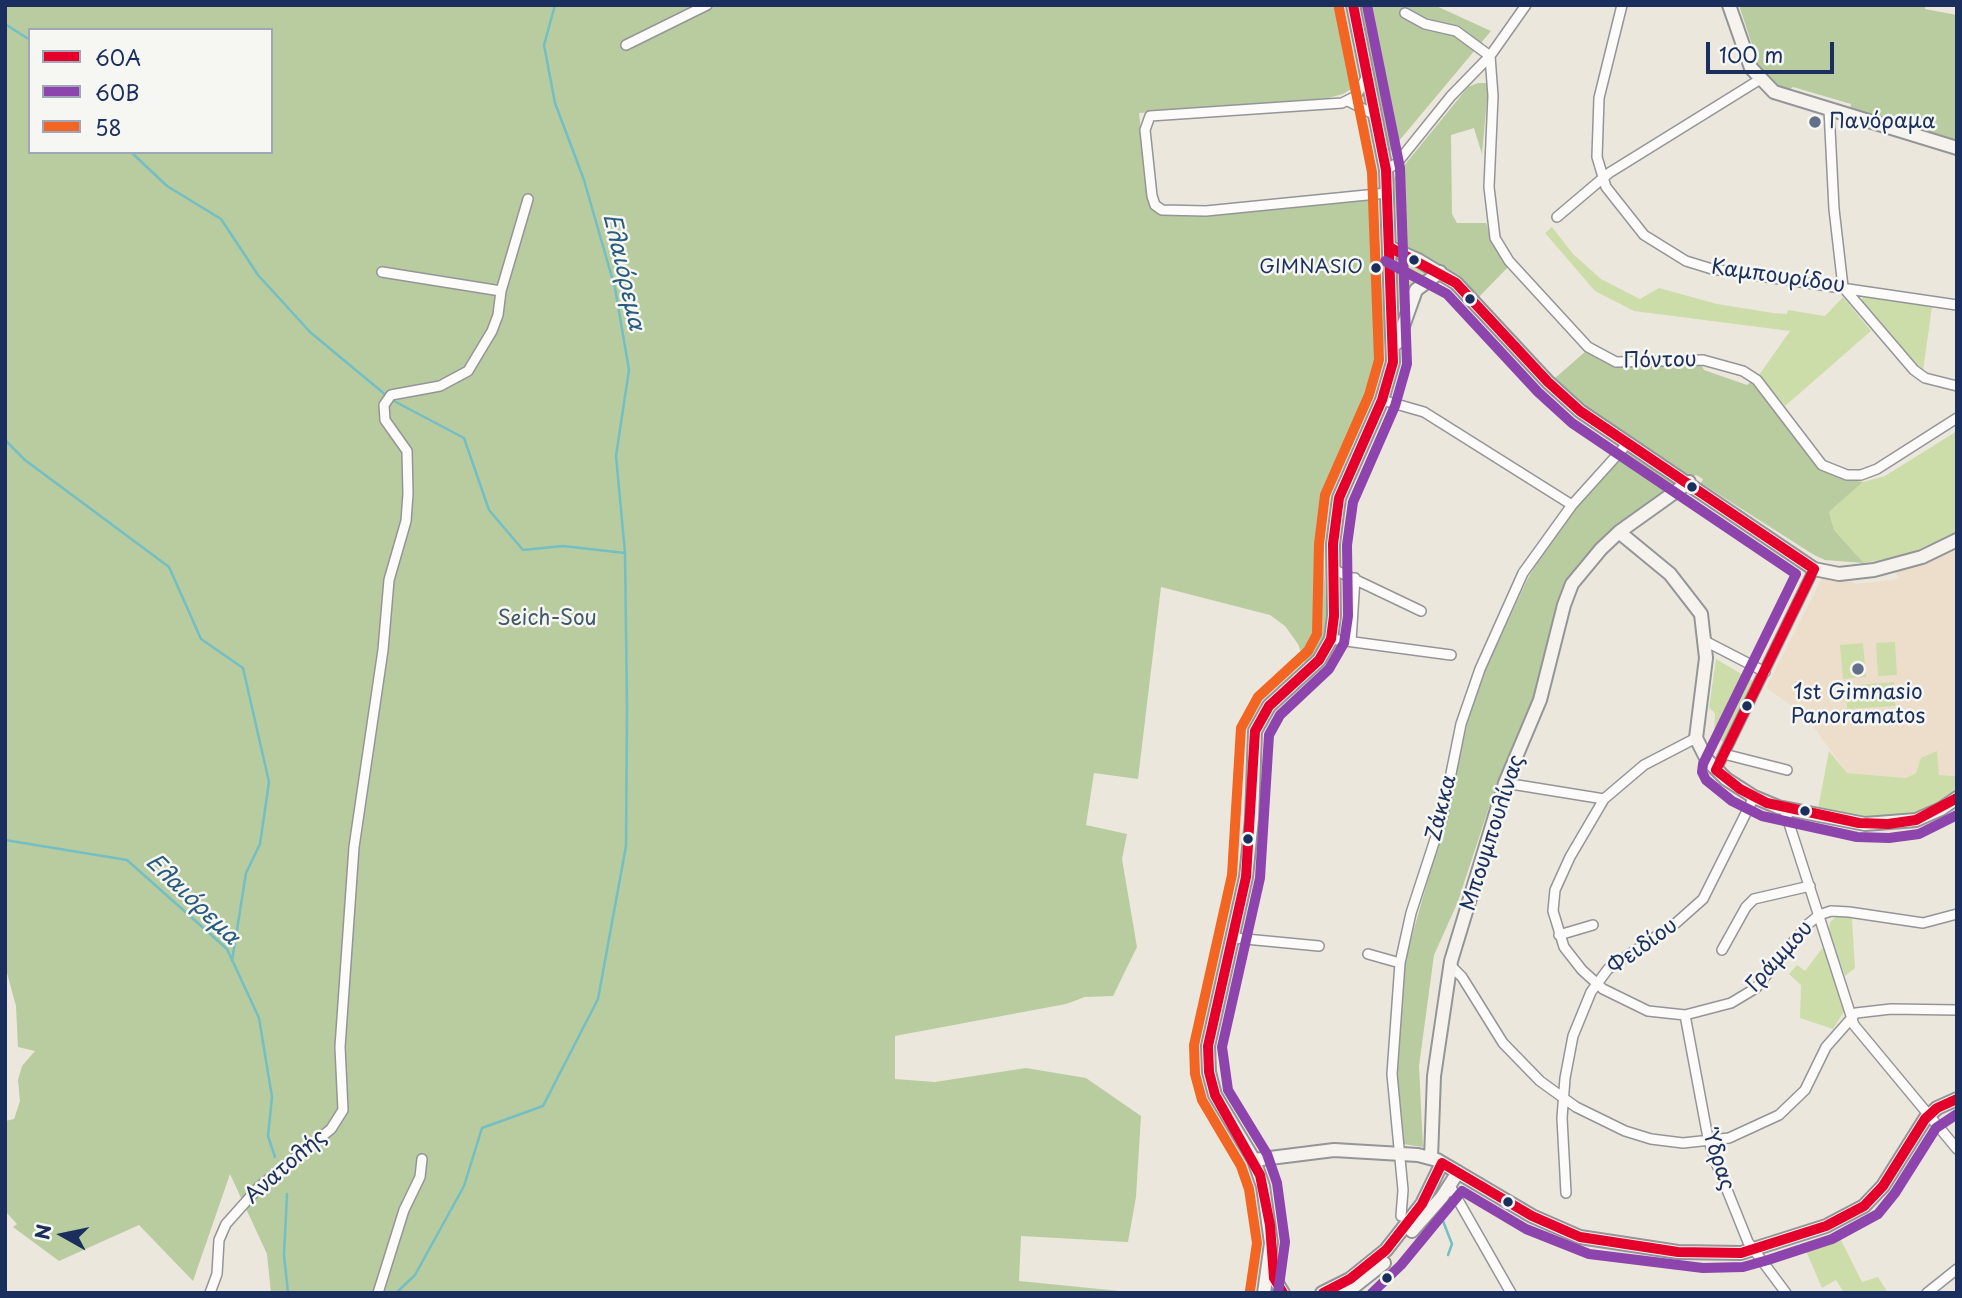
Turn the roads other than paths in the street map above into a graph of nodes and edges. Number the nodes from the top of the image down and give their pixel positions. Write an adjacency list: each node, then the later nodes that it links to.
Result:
1 (707, 5): 7 (street)
2 (1353, 5): 9 (street)
3 (1526, 5): 8 (street)
4 (1622, 5): 16 (street, Καμπουρίδου)
5 (1729, 5): 10 (street)
6 (1405, 13): 8 (street)
7 (626, 45)
8 (1490, 56): 15 (street); 29 (street, Πόντου)
9 (1368, 75): 11 (street); 13 (street)
10 (1759, 80): 12 (street); 16 (street)
11 (1348, 102): 13 (street); 17 (street)
12 (1829, 109): 14 (street); 23 (street)
13 (1375, 115): 15 (street)
14 (1957, 148)
15 (1386, 170): 17 (street)
16 (1602, 178): 19 (street); 23 (street, Καμπουρίδου)
17 (1387, 192): 20 (street)
18 (528, 199): 24 (street)
19 (1557, 217)
20 (1391, 248): 22 (street); 26 (street)
21 (382, 272): 24 (street)
22 (1440, 272): 26 (street); 30 (street)
23 (1843, 287): 25 (street, Καμπουρίδου); 27 (street)
24 (501, 291): 84 (street, Ανατολής)
25 (1957, 305)
26 (1394, 350): 28 (street)
27 (1957, 386)
28 (1382, 400): 32 (street); 35 (street)
29 (1957, 418)
30 (1627, 444): 31 (street); 32 (street, Ζάκκα)
31 (1689, 482): 33 (street, Μπουμπουλίνας); 36 (street)
32 (1572, 505): 62 (street, Ζάκκα)
33 (1619, 532): 41 (street); 48 (street, Μπουμπουλίνας)
34 (1956, 543): 36 (street)
35 (1333, 569): 37 (street); 39 (street)
36 (1814, 569): 43 (street)
37 (1355, 578): 38 (street); 40 (street)
38 (1421, 611)
39 (1331, 639): 40 (street); 58 (street)
40 (1352, 641): 42 (street)
41 (1705, 641): 43 (street); 44 (street)
42 (1451, 655)
43 (1765, 672): 45 (street)
44 (1696, 738): 46 (street); 51 (street, Γράμμου)
45 (1724, 754): 46 (street); 47 (street)
46 (1716, 770): 49 (street)
47 (1787, 770)
48 (1505, 783): 51 (street); 63 (street, Μπουμπουλίνας)
49 (1754, 797): 52 (street); 64 (street, Φειδίου)
50 (1957, 798): 52 (street)
51 (1604, 799): 57 (street, Γράμμου)
52 (1784, 808): 53 (street)
53 (1810, 886): 55 (street); 60 (street)
54 (1957, 914): 55 (street, Γράμμου)
55 (1819, 915): 66 (street, Γράμμου); 67 (street)
56 (1593, 925): 57 (street)
57 (1559, 935): 64 (street, Γράμμου)
58 (1235, 938): 59 (street); 75 (street)
59 (1319, 946)
60 (1722, 950)
61 (1368, 954): 62 (street)
62 (1400, 963): 73 (street, Ζάκκα)
63 (1450, 965): 68 (street); 76 (street, Μπουμπουλίνας)
64 (1595, 984): 66 (street, Γράμμου); 68 (street, Φειδίου)
65 (1957, 1010): 67 (street)
66 (1685, 1015): 71 (street, Ύδρας)
67 (1851, 1016): 70 (street); 71 (street)
68 (1563, 1098): 71 (street); 79 (street, Φειδίου)
69 (1957, 1099): 70 (street)
70 (1929, 1114): 72 (street); 82 (street)
71 (1710, 1142): 82 (street, Ύδρας)
72 (1957, 1149)
73 (1399, 1153): 75 (street); 76 (street); 80 (street, Ζάκκα)
74 (422, 1159): 85 (street)
75 (1254, 1160): 81 (street)
76 (1436, 1160): 77 (street); 88 (street)
77 (1458, 1172): 78 (street); 82 (street)
78 (1450, 1186): 89 (street); 90 (street)
79 (1566, 1193)
80 (1401, 1216)
81 (1271, 1243): 86 (street); 87 (street)
82 (1753, 1251): 91 (street, Ύδρας)
83 (1957, 1269): 92 (street)
84 (210, 1293)
85 (378, 1293)
86 (1265, 1293)
87 (1283, 1293)
88 (1322, 1293)
89 (1346, 1293)
90 (1511, 1293)
91 (1786, 1293)
92 (1927, 1293)

